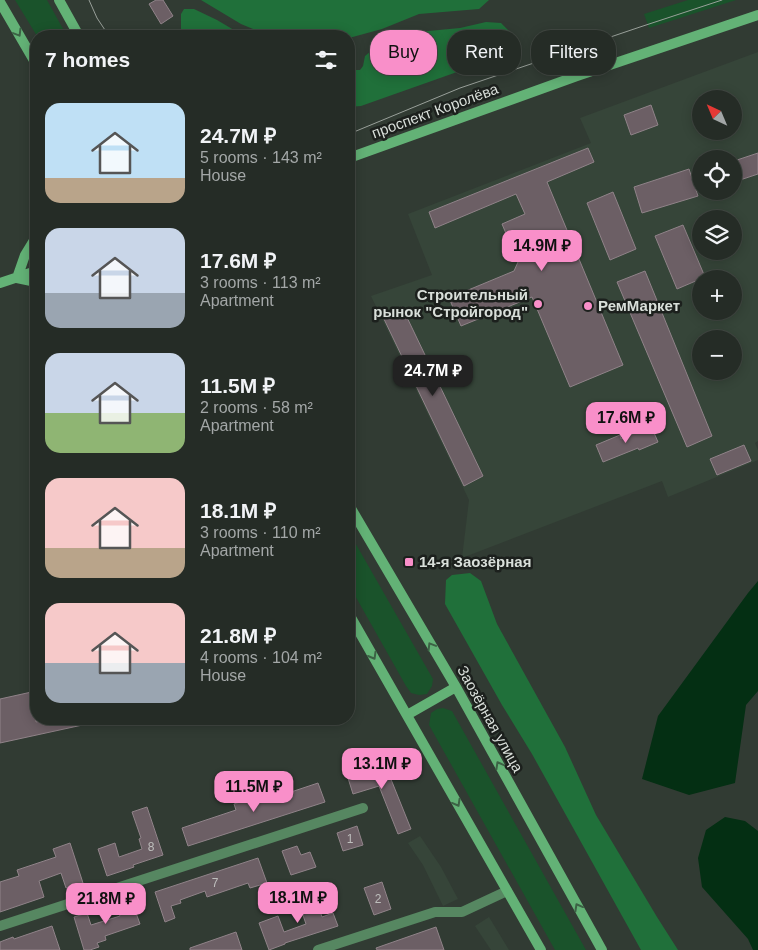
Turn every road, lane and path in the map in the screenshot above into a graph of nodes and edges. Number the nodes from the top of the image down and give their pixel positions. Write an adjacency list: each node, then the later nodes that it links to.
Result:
1 (59, 0): 4 (main road)
2 (0, 2): 5 (main road, one-way to 5)
3 (758, 15): 6 (main road, проспект Королёва)
4 (76, 30)
5 (30, 54)
6 (355, 156)
7 (30, 247): 9 (main road)
8 (30, 273): 9 (main road)
9 (16, 278): 10 (main road); 11 (main road)
10 (30, 281)
11 (0, 284)
12 (355, 516): 14 (main road, Заозёрная улица, one-way to 12)
13 (355, 624): 15 (main road, one-way to 15)
14 (456, 688): 15 (main road); 21 (main road, Заозёрная улица, one-way to 14)
15 (408, 715): 17 (main road, one-way to 17)
16 (363, 808): 18 (street)
17 (507, 891): 19 (street); 20 (main road)
18 (0, 926)
19 (318, 950)
20 (541, 950)
21 (602, 950)

